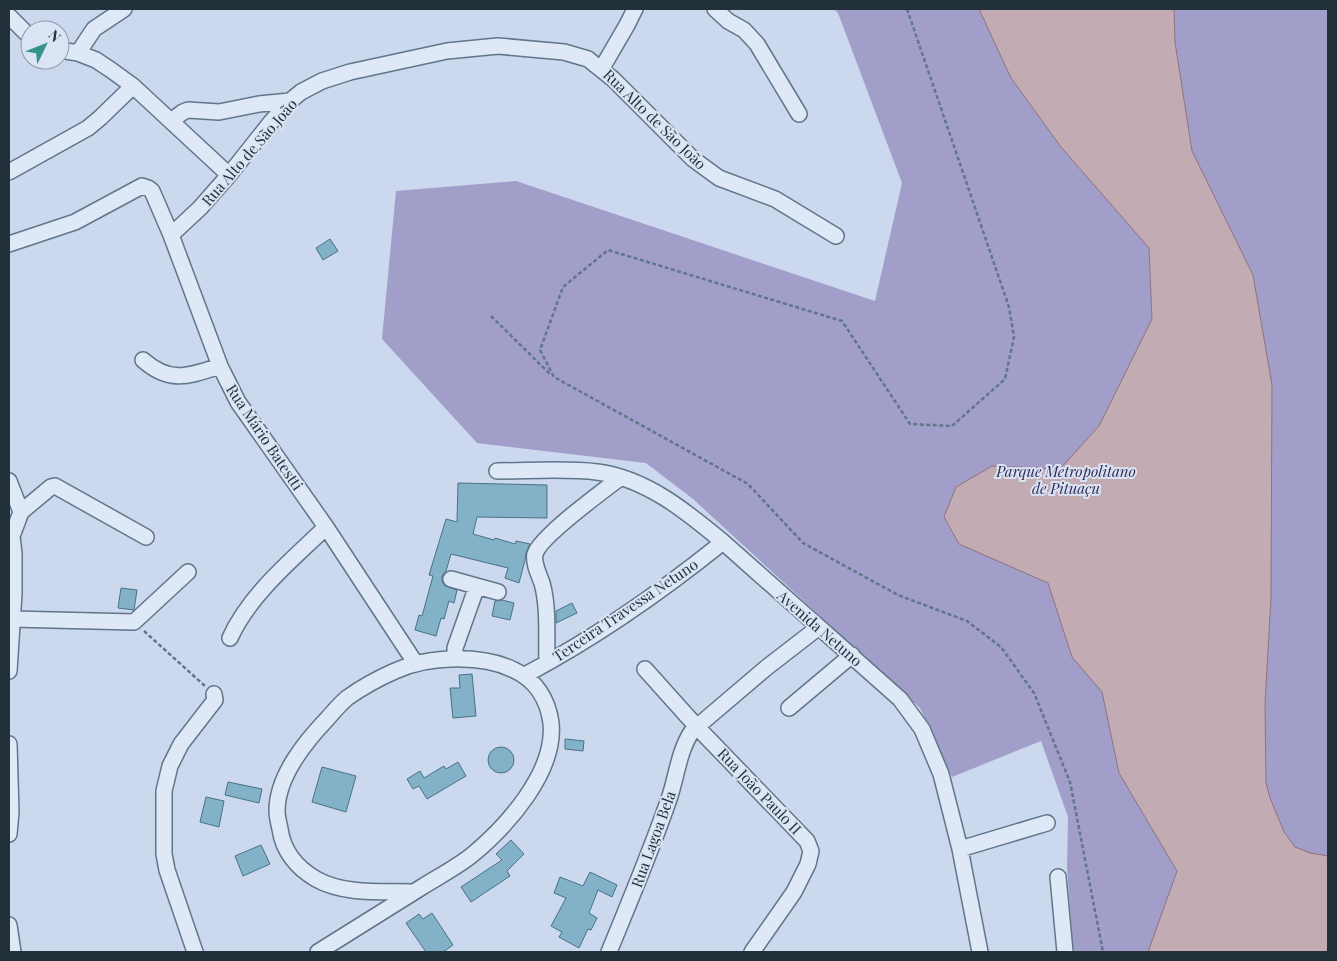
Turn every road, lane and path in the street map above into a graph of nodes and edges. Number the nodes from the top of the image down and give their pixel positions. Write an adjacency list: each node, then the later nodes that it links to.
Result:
1 (124, 9): 8 (street)
2 (635, 9): 9 (street)
3 (715, 9): 12 (street)
4 (908, 9): 22 (path)
5 (9, 16): 6 (street)
6 (20, 27)
7 (70, 52): 8 (street)
8 (78, 53): 10 (street)
9 (602, 68): 11 (street, Rua Alto de São João); 17 (street, Rua Alto de São João)
10 (133, 86): 13 (street); 14 (street)
11 (290, 101): 13 (street); 15 (street, Rua Alto de São João)
12 (799, 114)
13 (171, 121): 15 (street)
14 (9, 172)
15 (229, 175): 16 (street, Rua Alto de São João)
16 (171, 235): 18 (street, Rua Mário Batestti); 21 (street, Rua Mário Batestti)
17 (836, 236)
18 (9, 244)
19 (491, 316): 22 (path)
20 (143, 360): 21 (street)
21 (220, 366): 27 (street, Rua Mário Batestti)
22 (554, 377): 63 (path)
23 (497, 471): 24 (street, Avenida Netuno)
24 (620, 478): 30 (street, Avenida Netuno); 41 (street)
25 (9, 481): 26 (street)
26 (21, 512): 28 (street); 29 (street)
27 (326, 527): 38 (street); 42 (street, Rua Mário Batestti)
28 (10, 536): 35 (street)
29 (146, 537)
30 (723, 542): 37 (street, Avenida Netuno); 41 (street, Terceira Travessa Netuno)
31 (188, 572): 36 (street)
32 (451, 579): 33 (street)
33 (477, 586): 34 (street); 40 (street)
34 (498, 592)
35 (12, 619): 36 (street); 44 (street)
36 (134, 622): 46 (path)
37 (819, 627): 39 (street, Avenida Netuno); 48 (street, Rua Lagoa Bela)
38 (230, 638)
39 (852, 655): 47 (street); 52 (street, Avenida Netuno)
40 (455, 659): 42 (street); 45 (street)
41 (547, 663): 45 (street, Terceira Travessa Netuno)
42 (416, 664): 54 (street)
43 (645, 668): 48 (street, Rua João Paulo II)
44 (9, 671)
45 (525, 675): 54 (street)
46 (214, 694): 57 (street)
47 (789, 708)
48 (697, 727): 59 (street, Rua Lagoa Bela); 60 (street, Rua João Paulo II)
49 (9, 744): 51 (street)
50 (1047, 823): 52 (street)
51 (9, 834)
52 (960, 849): 61 (street, Avenida Netuno)
53 (1058, 878): 62 (street)
54 (414, 892): 58 (street)
55 (9, 925): 56 (street)
56 (13, 952)
57 (195, 952)
58 (318, 952)
59 (609, 952)
60 (752, 952)
61 (980, 952)
62 (1065, 952)
63 (1103, 952)

